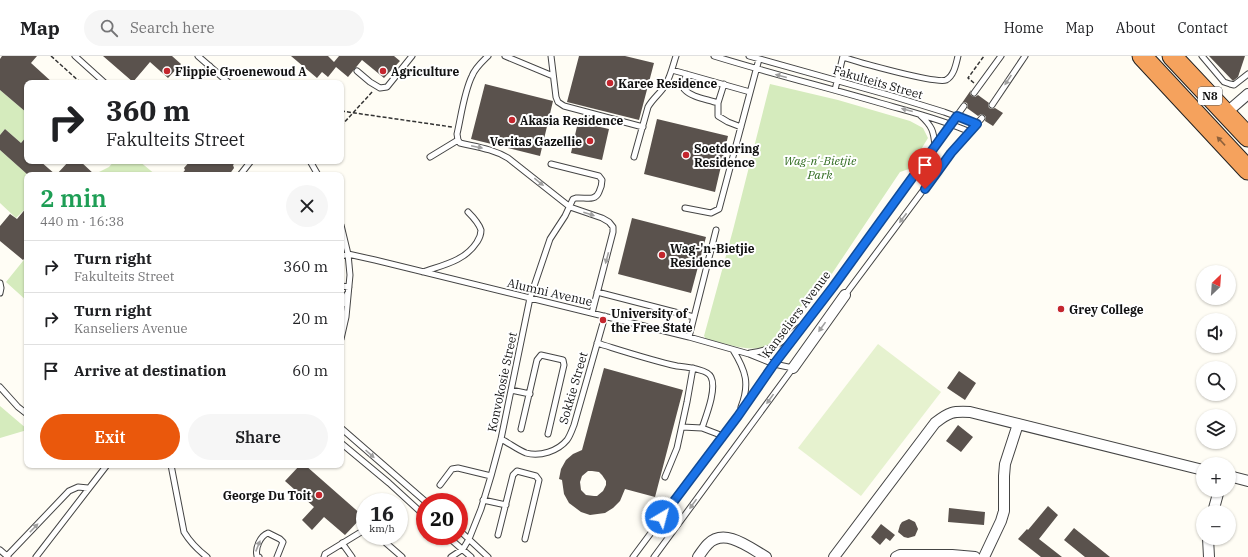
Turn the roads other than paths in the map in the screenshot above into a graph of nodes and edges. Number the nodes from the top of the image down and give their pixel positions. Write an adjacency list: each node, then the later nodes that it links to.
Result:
1 (75, 56): 26 (lane)
2 (198, 56): 19 (lane)
3 (412, 56): 22 (lane)
4 (488, 56): 49 (lane)
5 (505, 56): 25 (lane)
6 (551, 56): 25 (lane)
7 (676, 56): 21 (lane)
8 (714, 56): 20 (lane, Fakulteits Street)
9 (750, 56): 18 (lane, Fakulteits Street)
10 (843, 56): 11 (lane); 29 (lane)
11 (958, 56)
12 (1001, 56): 33 (lane)
13 (1025, 56): 36 (lane, one-way to 36)
14 (1130, 56): 37 (highway)
15 (1142, 56): 37 (highway, N8)
16 (1172, 56): 40 (highway, N8)
17 (1202, 56): 24 (lane)
18 (759, 59): 20 (lane); 29 (lane, Fakulteits Street)
19 (210, 66): 27 (lane); 28 (lane)
20 (756, 69): 31 (lane, Fakulteits Street, one-way to 20); 32 (lane)
21 (672, 70): 23 (lane); 46 (lane)
22 (357, 71)
23 (686, 74): 30 (lane); 35 (lane)
24 (1248, 74)
25 (553, 76): 46 (lane)
26 (102, 80)
27 (198, 80)
28 (226, 80)
29 (837, 81): 31 (lane); 41 (lane, Fakulteits Street)
30 (724, 84): 32 (lane); 35 (lane)
31 (834, 90): 39 (lane, Fakulteits Street, one-way to 31)
32 (750, 92): 45 (lane)
33 (974, 92)
34 (1248, 94): 40 (street)
35 (718, 103): 45 (lane)
36 (992, 105)
37 (1188, 105): 55 (highway, N8, one-way to 37)
38 (964, 106): 41 (lane, Kanseliers Avenue)
39 (919, 114): 43 (lane, Fakulteits Street); 50 (lane, Fakulteits Street)
40 (1226, 114): 48 (highway, N8)
41 (957, 116): 43 (lane, Kanseliers Avenue); 44 (lane, Fakulteits Street)
42 (982, 118): 44 (lane)
43 (951, 124): 47 (lane, Fakulteits Street); 50 (lane, Kanseliers Avenue)
44 (977, 124): 47 (lane)
45 (741, 126): 58 (lane)
46 (642, 127): 52 (lane)
47 (970, 132): 70 (lane, one-way to 70)
48 (1248, 137)
49 (458, 140): 51 (lane); 57 (lane, one-way to 57)
50 (935, 147): 76 (lane, Kanseliers Avenue)
51 (430, 157)
52 (634, 157)
53 (249, 164): 56 (lane)
54 (551, 164): 57 (lane)
55 (1248, 170)
56 (243, 172)
57 (570, 208): 68 (lane, one-way to 68); 71 (lane, Konvokosie Street)
58 (685, 208)
59 (468, 212): 64 (lane)
60 (716, 230): 75 (lane)
61 (344, 237): 62 (lane)
62 (348, 254): 63 (lane); 64 (lane, Alumni Avenue); 67 (lane)
63 (344, 255)
64 (422, 272): 71 (lane, Alumni Avenue)
65 (0, 283): 69 (lane)
66 (344, 287): 67 (lane)
67 (348, 289): 72 (lane); 77 (lane)
68 (598, 292): 73 (lane); 75 (lane)
69 (0, 294)
70 (845, 295): 84 (street, one-way to 84)
71 (530, 298): 73 (lane, Alumni Avenue); 86 (lane, Konvokosie Street)
72 (344, 299)
73 (592, 312): 74 (lane, Alumni Avenue)
74 (605, 316): 78 (lane, Alumni Avenue); 79 (lane, Sokkie Street)
75 (694, 317): 78 (lane)
76 (807, 321): 81 (lane); 82 (lane, Kanseliers Avenue)
77 (344, 326)
78 (689, 337): 80 (lane, Alumni Avenue)
79 (597, 343): 83 (lane); 97 (lane, Sokkie Street)
80 (733, 350): 81 (lane, Alumni Avenue); 89 (lane)
81 (749, 354): 82 (lane, Alumni Avenue)
82 (774, 364): 84 (lane, Alumni Avenue); 89 (lane, Kanseliers Avenue)
83 (693, 368): 91 (lane); 92 (lane)
84 (792, 368): 134 (lane, one-way to 134)
85 (0, 388): 88 (lane)
86 (511, 390): 87 (lane); 97 (lane, Konvokosie Street)
87 (530, 394): 93 (lane); 95 (lane)
88 (24, 411)
89 (738, 416): 96 (lane, Kanseliers Avenue)
90 (1018, 424): 101 (street); 137 (street); 140 (street)
91 (682, 427): 92 (lane); 103 (lane)
92 (702, 428): 96 (lane)
93 (521, 429)
94 (344, 431): 108 (lane, one-way to 108)
95 (548, 434)
96 (723, 436): 133 (lane, Kanseliers Avenue)
97 (501, 439): 102 (lane, Konvokosie Street)
98 (344, 446): 111 (lane)
99 (105, 468): 107 (lane)
100 (172, 468): 125 (lane)
101 (1196, 468)
102 (491, 476): 106 (lane); 109 (lane, Konvokosie Street)
103 (665, 477)
104 (1236, 478): 105 (street)
105 (1248, 481)
106 (440, 485)
107 (88, 488): 123 (lane, one-way to 107); 124 (lane)
108 (416, 493)
109 (483, 500): 110 (lane); 114 (lane, Konvokosie Street)
110 (506, 505): 113 (lane); 115 (lane)
111 (416, 508)
112 (356, 535): 116 (lane)
113 (498, 535)
114 (469, 538): 121 (lane, Konvokosie Street); 132 (lane)
115 (525, 539)
116 (342, 543): 127 (lane); 128 (lane)
117 (388, 545): 129 (lane)
118 (457, 545): 121 (lane)
119 (1208, 545): 141 (street)
120 (0, 550): 123 (lane)
121 (462, 550): 130 (lane, Konvokosie Street); 131 (lane)
122 (278, 556): 126 (lane, one-way to 122)
123 (8, 557)
124 (36, 557)
125 (208, 557)
126 (259, 557)
127 (324, 557)
128 (352, 557)
129 (402, 557)
130 (451, 557)
131 (471, 557)
132 (488, 557)
133 (633, 557)
134 (654, 557)
135 (698, 557): 136 (street)
136 (766, 557)
137 (834, 557)
138 (896, 557): 139 (street)
139 (975, 557)
140 (984, 557)
141 (1209, 557)

